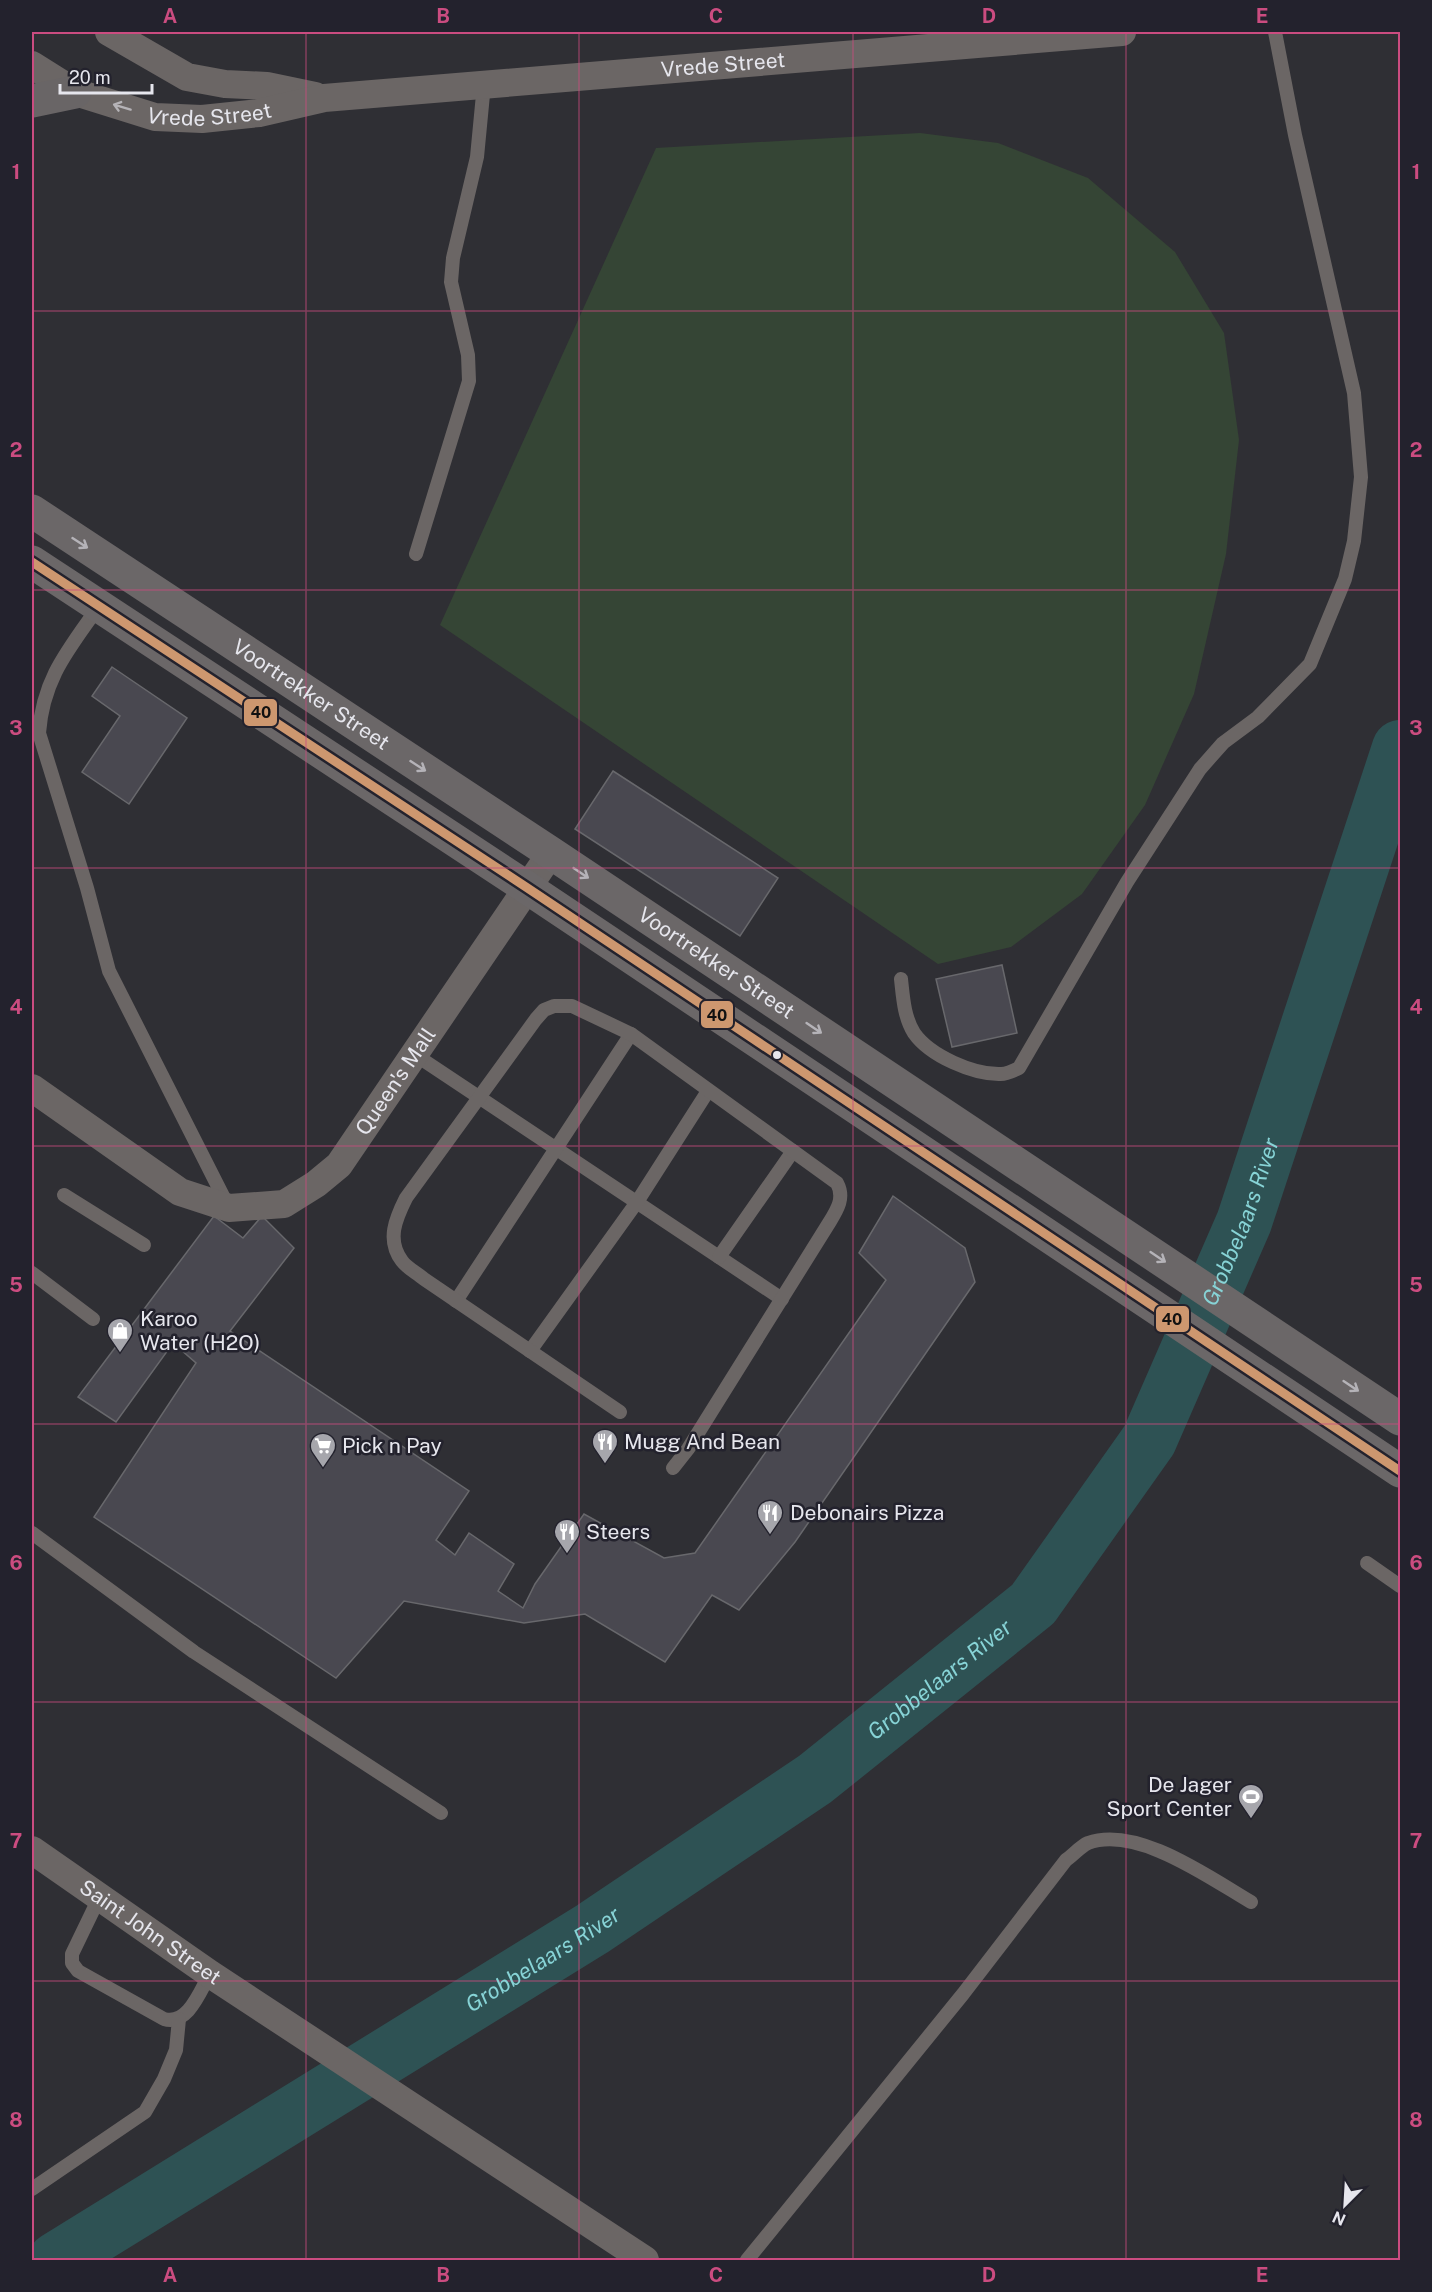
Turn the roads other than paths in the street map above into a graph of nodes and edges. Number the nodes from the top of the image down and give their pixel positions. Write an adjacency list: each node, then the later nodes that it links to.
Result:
1 (109, 32): 7 (street, Vrede Street)
2 (1122, 32): 5 (street, Vrede Street)
3 (1275, 32): 15 (lane)
4 (32, 64): 6 (street, Vrede Street)
5 (484, 84): 7 (street, Vrede Street); 10 (lane)
6 (75, 92): 7 (street, Vrede Street, one-way to 6); 8 (highway)
7 (324, 98)
8 (32, 101)
9 (32, 511): 13 (main road, Voortrekker Street, one-way to 13)
10 (416, 554)
11 (32, 562): 12 (main road, Voortrekker Street)
12 (99, 606): 14 (main road, Voortrekker Street); 25 (lane)
13 (551, 853): 14 (street, Queen's Mall); 34 (main road, Voortrekker Street, one-way to 34)
14 (526, 888): 17 (street, Queen's Mall); 36 (main road, Voortrekker Street)
15 (900, 979)
16 (631, 1034): 19 (lane); 20 (lane); 21 (lane)
17 (414, 1054): 20 (lane); 25 (street, Queen's Mall)
18 (32, 1088): 25 (street, Queen's Mall)
19 (708, 1091): 22 (lane); 24 (lane)
20 (479, 1097): 21 (lane); 30 (lane)
21 (556, 1148): 24 (lane); 30 (lane)
22 (793, 1151): 27 (lane); 29 (lane)
23 (64, 1195): 26 (lane)
24 (637, 1202): 27 (lane); 32 (lane)
25 (229, 1208)
26 (144, 1245)
27 (719, 1257): 29 (lane)
28 (32, 1273): 31 (lane)
29 (782, 1299): 35 (lane)
30 (456, 1301): 32 (lane)
31 (93, 1319)
32 (530, 1351): 33 (lane)
33 (620, 1412)
34 (1401, 1419)
35 (673, 1468)
36 (1401, 1471)
37 (32, 1533): 40 (lane)
38 (1367, 1563): 39 (lane)
39 (1401, 1587)
40 (441, 1813)
41 (32, 1850): 42 (street, Saint John Street)
42 (100, 1896): 44 (street, Saint John Street); 45 (lane)
43 (1251, 1902): 48 (lane)
44 (210, 1974): 45 (lane); 47 (street, Saint John Street)
45 (179, 2019): 46 (lane)
46 (32, 2189)
47 (635, 2258)
48 (747, 2260)

